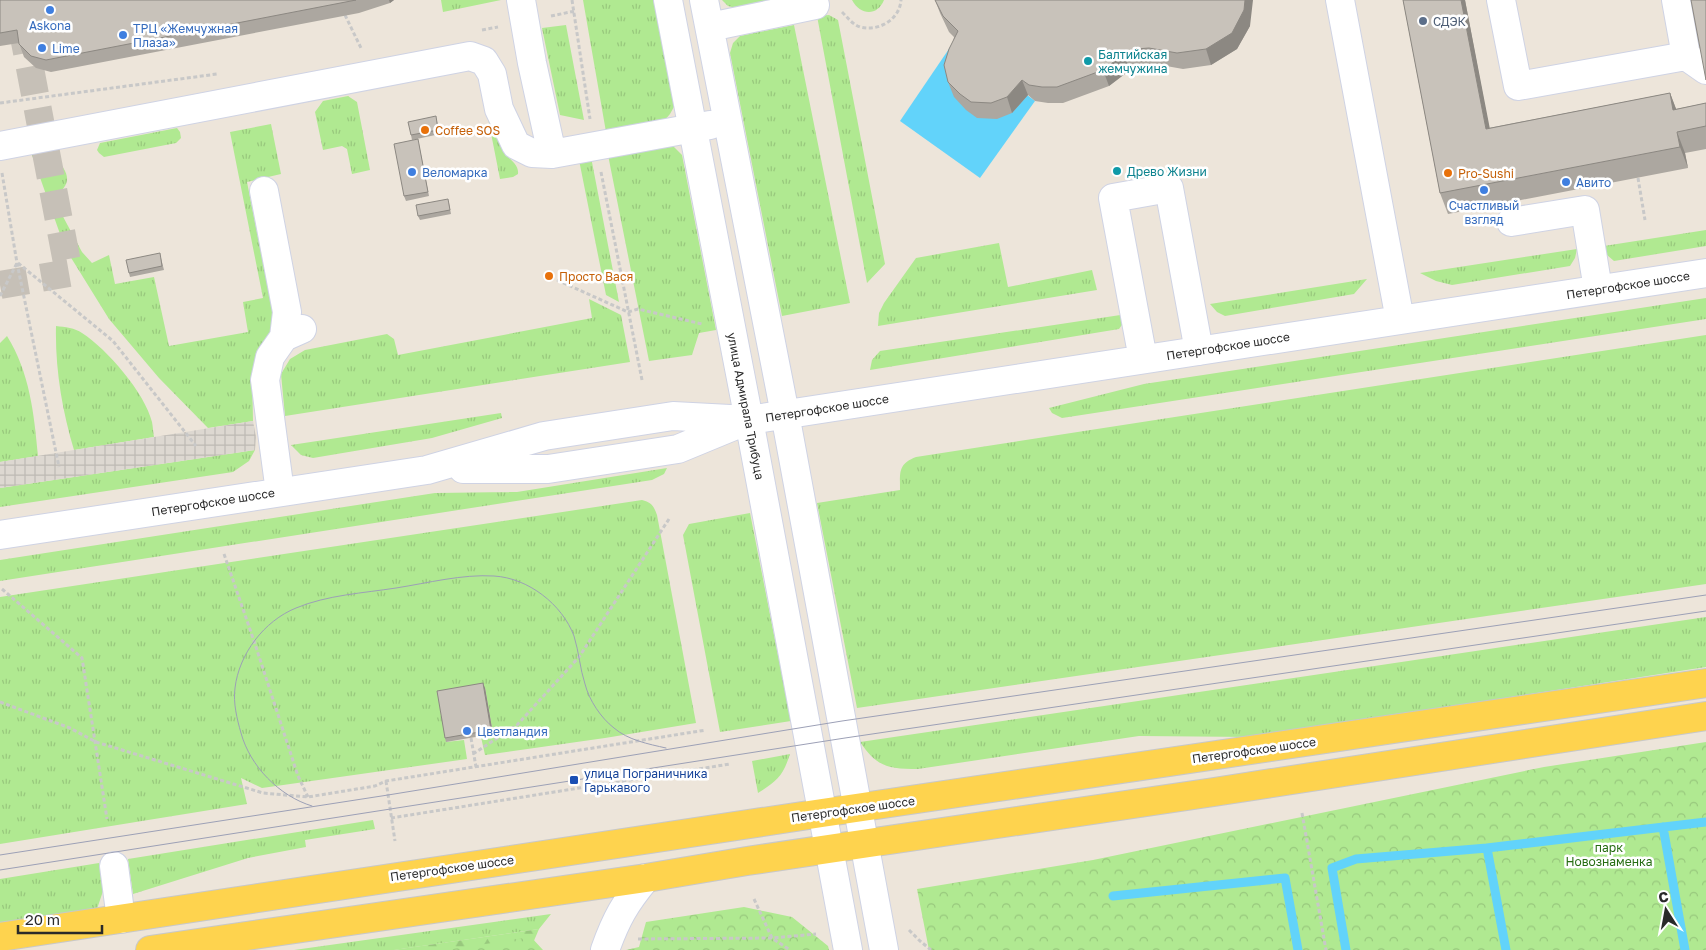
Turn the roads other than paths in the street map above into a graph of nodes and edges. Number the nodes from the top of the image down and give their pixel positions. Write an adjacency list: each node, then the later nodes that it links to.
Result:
1 (521, 0): 12 (street)
2 (668, 0): 11 (street, улица Адмирала Трибуца)
3 (704, 0): 8 (street)
4 (1340, 0): 18 (street)
5 (1501, 0): 9 (street)
6 (1676, 0): 9 (street)
7 (828, 6): 8 (street)
8 (710, 27): 10 (street)
9 (1696, 63)
10 (728, 122): 11 (street); 21 (street)
11 (693, 128): 12 (street); 22 (street, улица Адмирала Трибуца)
12 (552, 154): 13 (street)
13 (1, 158)
14 (264, 191): 23 (street)
15 (1511, 222): 17 (street)
16 (1706, 273): 17 (street, Петергофское шоссе)
17 (1598, 289): 18 (street, Петергофское шоссе)
18 (1400, 320): 19 (street, Петергофское шоссе)
19 (1199, 351): 20 (street, Петергофское шоссе); 20 (street)
20 (1143, 359): 21 (street, Петергофское шоссе)
21 (785, 414): 22 (street, Петергофское шоссе); 27 (street)
22 (749, 420): 23 (street, Петергофское шоссе); 28 (street, улица Адмирала Трибуца)
23 (280, 492): 24 (street, Петергофское шоссе)
24 (0, 535)
25 (1706, 683): 27 (main road, Петергофское шоссе)
26 (1706, 716): 29 (main road)
27 (857, 808): 28 (main road, Петергофское шоссе); 29 (street)
28 (822, 813): 30 (street); 33 (main road, Петергофское шоссе)
29 (864, 844): 30 (main road); 38 (street)
30 (829, 849): 32 (main road); 37 (street)
31 (114, 866): 33 (street)
32 (646, 878): 35 (main road); 36 (street)
33 (121, 919): 34 (main road, Петергофское шоссе)
34 (0, 937)
35 (150, 950)
36 (605, 950)
37 (848, 950)
38 (884, 950)

